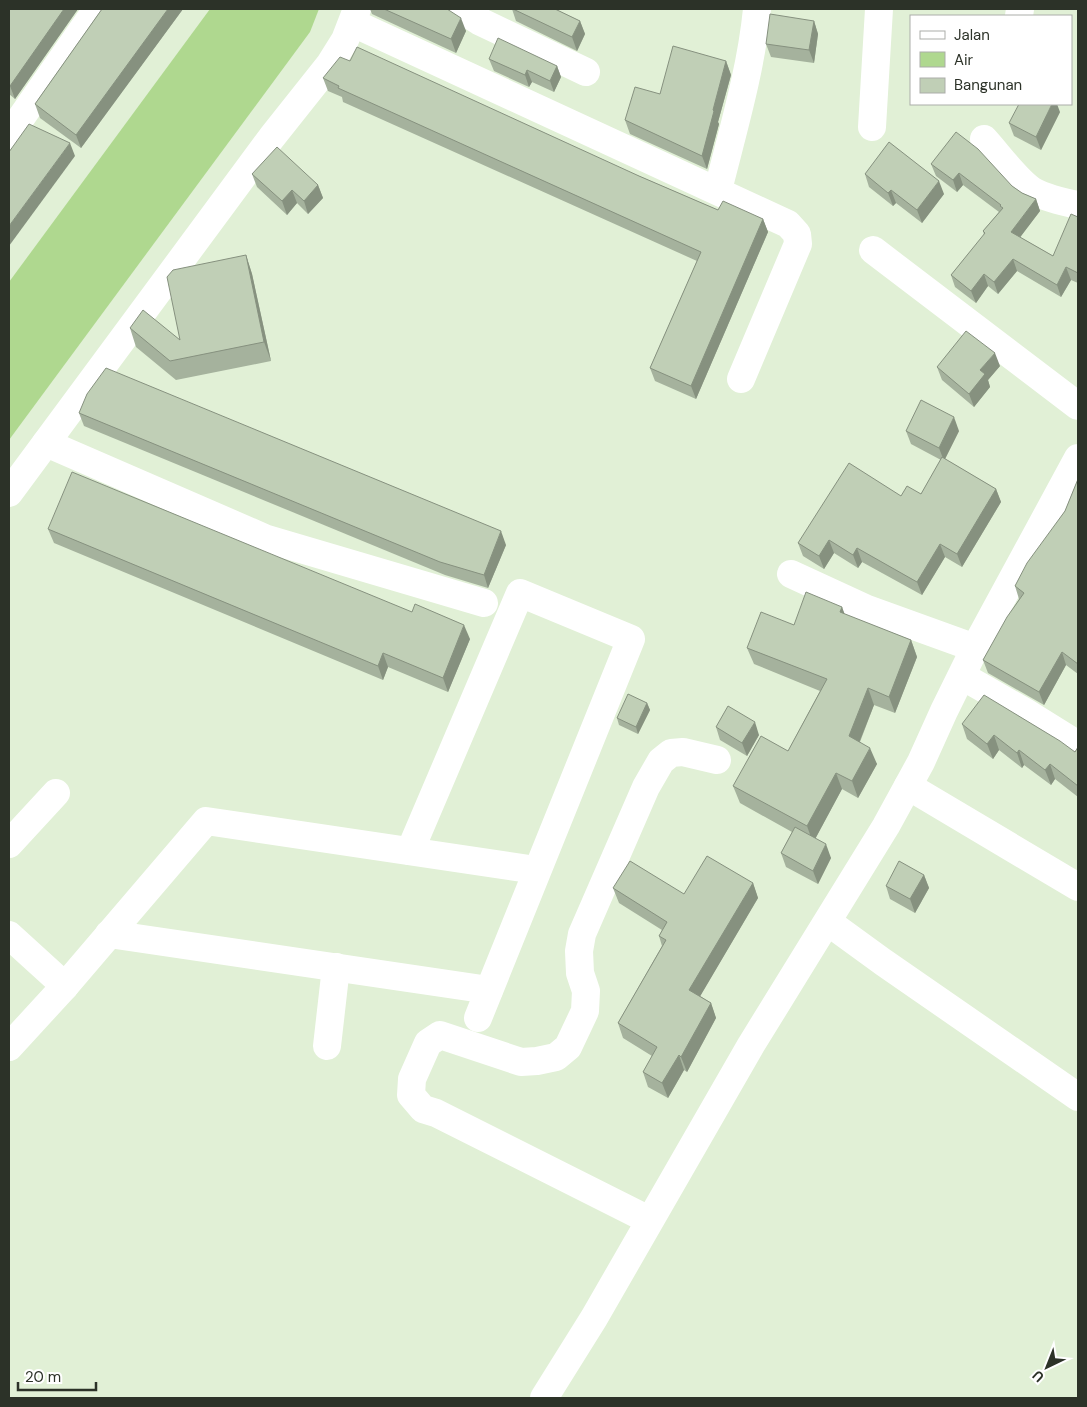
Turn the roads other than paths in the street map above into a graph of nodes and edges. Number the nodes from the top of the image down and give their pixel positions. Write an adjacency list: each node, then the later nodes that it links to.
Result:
1 (97, 9): 7 (street)
2 (460, 9): 6 (street)
3 (757, 9): 10 (street)
4 (879, 9): 8 (street)
5 (355, 16): 10 (street); 15 (street)
6 (586, 72)
7 (14, 119)
8 (872, 127)
9 (984, 138): 11 (street)
10 (718, 190): 13 (street)
11 (1078, 206)
12 (873, 250): 14 (street)
13 (741, 379)
14 (1078, 406)
15 (46, 443): 17 (street); 19 (street)
16 (1078, 458): 20 (street)
17 (9, 493)
18 (791, 574): 20 (street)
19 (484, 603)
20 (975, 648): 21 (street)
21 (962, 676): 22 (street); 24 (street)
22 (1078, 745)
23 (717, 760): 40 (street)
24 (908, 786): 29 (street); 30 (street)
25 (56, 793): 26 (street)
26 (9, 844)
27 (410, 851): 28 (street); 28 (street); 31 (street)
28 (536, 870): 35 (street)
29 (1078, 887)
30 (828, 922): 39 (street); 40 (street)
31 (109, 934): 33 (street); 34 (street)
32 (9, 935): 34 (street)
33 (336, 968): 35 (street); 37 (street)
34 (65, 986): 38 (street)
35 (488, 990): 36 (street)
36 (478, 1018)
37 (327, 1046)
38 (9, 1047)
39 (1078, 1097)
40 (649, 1220): 41 (street)
41 (544, 1398)

